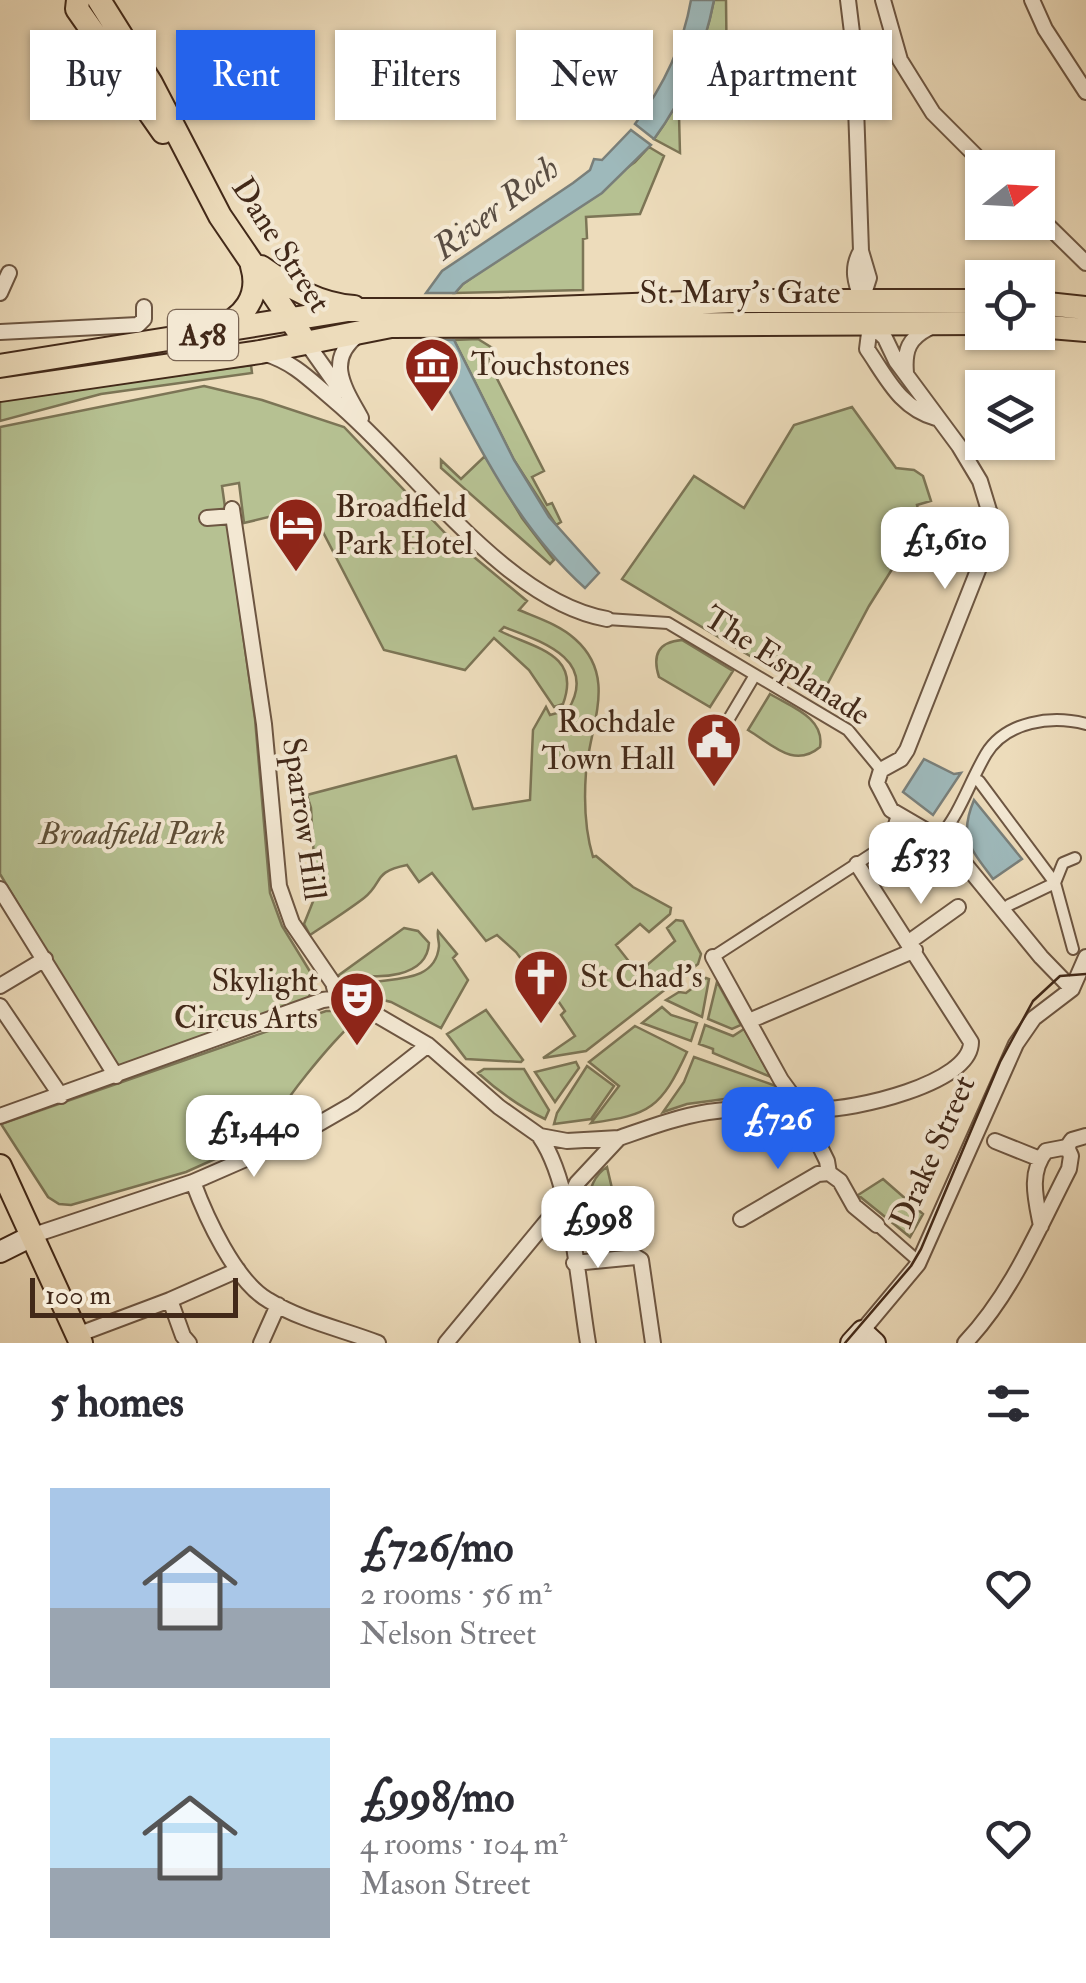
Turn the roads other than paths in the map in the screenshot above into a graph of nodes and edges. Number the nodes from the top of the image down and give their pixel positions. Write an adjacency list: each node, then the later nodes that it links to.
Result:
1 (78, 0): 8 (main road, Dane Street)
2 (100, 0): 8 (main road, Dane Street)
3 (848, 0): 14 (street)
4 (883, 0): 7 (street)
5 (1032, 0): 6 (street)
6 (1086, 92)
7 (970, 150)
8 (201, 183): 10 (main road, Dane Street)
9 (1055, 233): 11 (street)
10 (250, 260): 19 (main road); 21 (main road, Dane Street); 28 (main road)
11 (1086, 263)
12 (8, 272): 13 (street)
13 (0, 293)
14 (862, 300): 15 (main road, St. Mary's Gate / A58); 20 (main road, St. Mary's Gate / A58); 24 (street)
15 (965, 301)
16 (1055, 305): 18 (main road)
17 (144, 307): 27 (street)
18 (1086, 308)
19 (395, 317): 20 (main road, A58); 21 (main road, A58); 29 (main road, A58); 35 (street, The Esplanade)
20 (498, 318): 24 (main road, St. Mary's Gate / A58)
21 (292, 319): 28 (main road, A58); 29 (main road, Dane Street)
22 (943, 321): 23 (main road, St. Mary's Gate / A58); 24 (main road, St. Mary's Gate / A58); 32 (street)
23 (965, 322)
24 (870, 325): 32 (street); 34 (street)
25 (1055, 327): 26 (main road)
26 (1086, 330)
27 (0, 332)
28 (188, 338): 31 (main road, A58)
29 (306, 342): 30 (main road, A58); 35 (street, The Esplanade)
30 (260, 352): 33 (main road, A58); 35 (street, The Esplanade)
31 (0, 366)
32 (906, 372): 34 (street)
33 (0, 390)
34 (936, 418): 41 (street)
35 (366, 427): 37 (street, The Esplanade)
36 (207, 518): 57 (street, Sparrow Hill)
37 (607, 619): 38 (street, The Esplanade)
38 (755, 674): 40 (street); 41 (street, The Esplanade)
39 (1086, 724): 44 (street)
40 (708, 754)
41 (881, 770): 43 (street)
42 (979, 781): 47 (street)
43 (897, 816): 44 (street); 46 (street)
44 (939, 838): 56 (street)
45 (1075, 858): 47 (street)
46 (856, 864): 51 (street); 53 (street)
47 (1056, 883): 49 (street); 52 (street)
48 (0, 889): 54 (street)
49 (1009, 905)
50 (958, 907): 51 (street)
51 (912, 946): 59 (street); 63 (street)
52 (1079, 953): 56 (street)
53 (714, 957): 59 (street)
54 (45, 959): 55 (street); 61 (street)
55 (0, 986)
56 (1079, 988): 80 (street, Drake Street)
57 (337, 998): 60 (street); 61 (street)
58 (0, 1006): 62 (street)
59 (750, 1021): 63 (street)
60 (428, 1046): 65 (street); 73 (street)
61 (116, 1076): 62 (street)
62 (61, 1096): 64 (street)
63 (800, 1106): 67 (street); 72 (street)
64 (0, 1116)
65 (540, 1136): 67 (street); 74 (street)
66 (1086, 1136): 69 (street)
67 (619, 1138): 74 (street)
68 (995, 1140): 70 (street)
69 (1067, 1147): 70 (street); 77 (street)
70 (1040, 1159): 77 (street)
71 (0, 1166): 78 (main road)
72 (829, 1173): 75 (street); 76 (street)
73 (193, 1182): 78 (street); 82 (street)
74 (566, 1205): 81 (street); 90 (street)
75 (741, 1219)
76 (877, 1226): 80 (street)
77 (1041, 1226): 93 (street)
78 (34, 1235): 79 (main road); 85 (main road)
79 (0, 1252)
80 (919, 1262): 86 (street, Drake Street)
81 (574, 1263): 91 (street); 92 (street)
82 (238, 1270): 83 (street); 84 (street)
83 (170, 1300): 85 (street); 87 (street)
84 (278, 1305): 88 (street); 89 (street)
85 (79, 1339)
86 (863, 1339)
87 (189, 1343)
88 (260, 1343)
89 (378, 1343)
90 (446, 1343)
91 (588, 1343)
92 (653, 1343)
93 (965, 1343)

